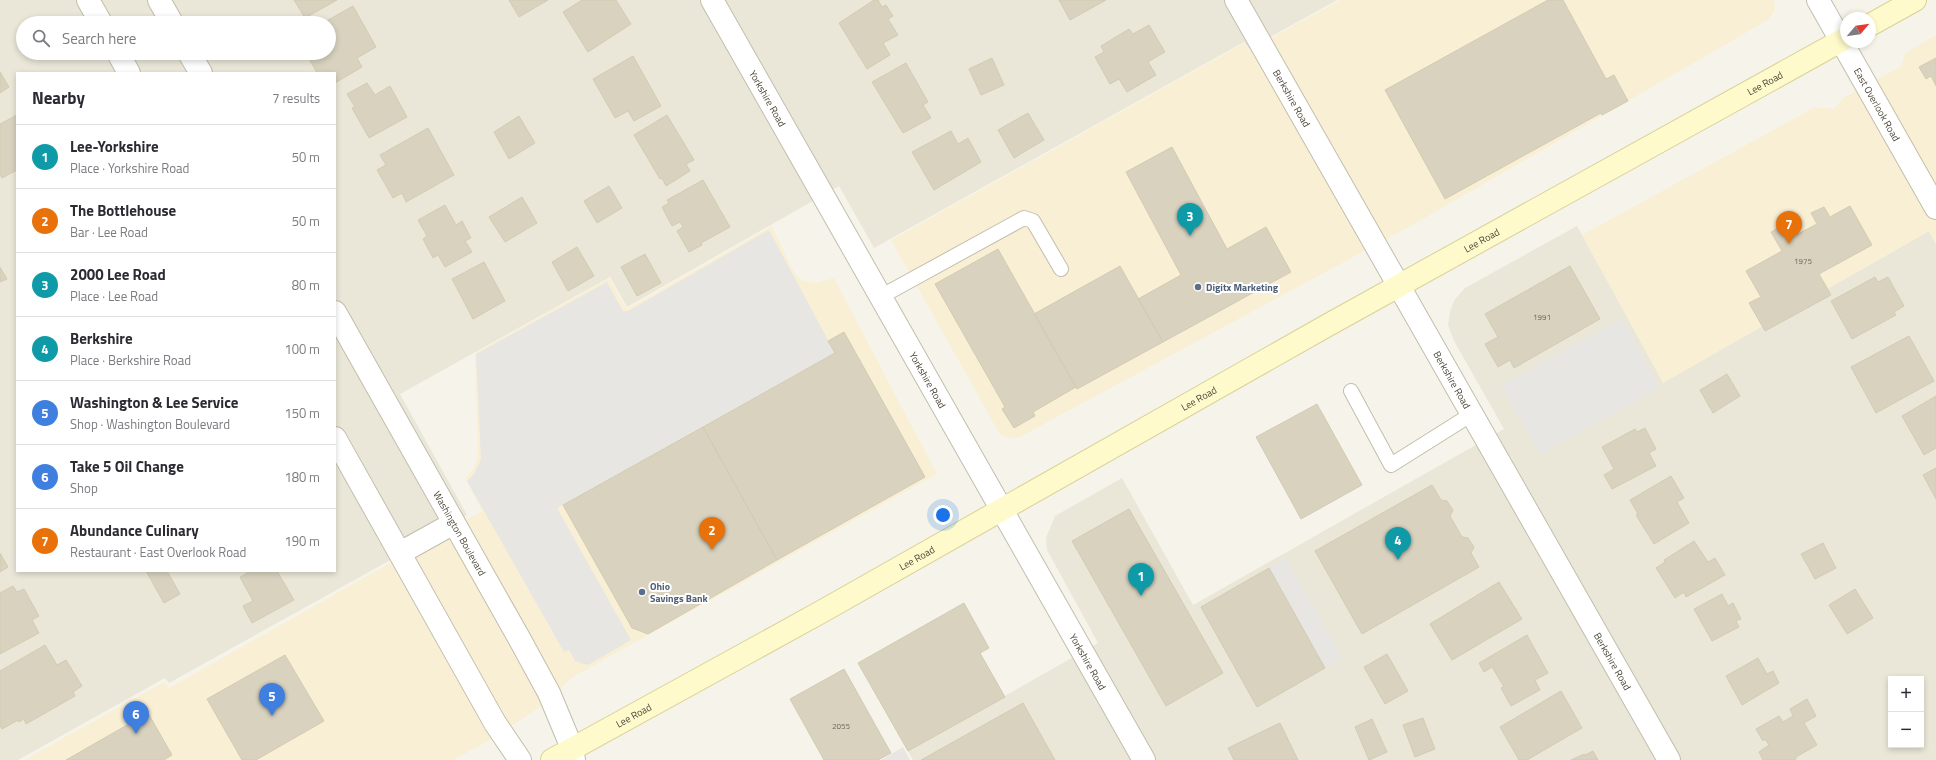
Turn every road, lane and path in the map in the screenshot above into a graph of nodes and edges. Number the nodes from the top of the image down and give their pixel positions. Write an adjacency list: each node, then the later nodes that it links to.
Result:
1 (88, 0): 7 (street)
2 (159, 0): 8 (street)
3 (712, 0): 20 (street, Yorkshire Road)
4 (1236, 0): 19 (street, Berkshire Road)
5 (1818, 0): 10 (street, East Overlook Road)
6 (1915, 0): 9 (main road)
7 (97, 16)
8 (168, 16)
9 (1876, 22)
10 (1840, 35)
11 (1840, 42): 19 (main road, Lee Road)
12 (1847, 48): 17 (street, East Overlook Road)
13 (122, 60): 15 (street)
14 (193, 60): 16 (street)
15 (128, 72)
16 (199, 72)
17 (1936, 208)
18 (1061, 269): 20 (lane)
19 (1398, 286): 23 (street, Berkshire Road); 25 (main road, Lee Road)
20 (880, 297): 25 (street, Yorkshire Road)
21 (336, 314): 26 (street, Washington Boulevard)
22 (1351, 391): 23 (lane)
23 (1472, 414): 32 (street, Berkshire Road)
24 (336, 440): 27 (street)
25 (1002, 510): 28 (main road, Lee Road); 31 (street, Yorkshire Road)
26 (454, 522): 27 (street); 28 (street, Washington Boulevard)
27 (400, 553): 29 (street)
28 (573, 754): 30 (main road, Lee Road)
29 (520, 760)
30 (552, 760)
31 (1144, 760)
32 (1669, 760)

